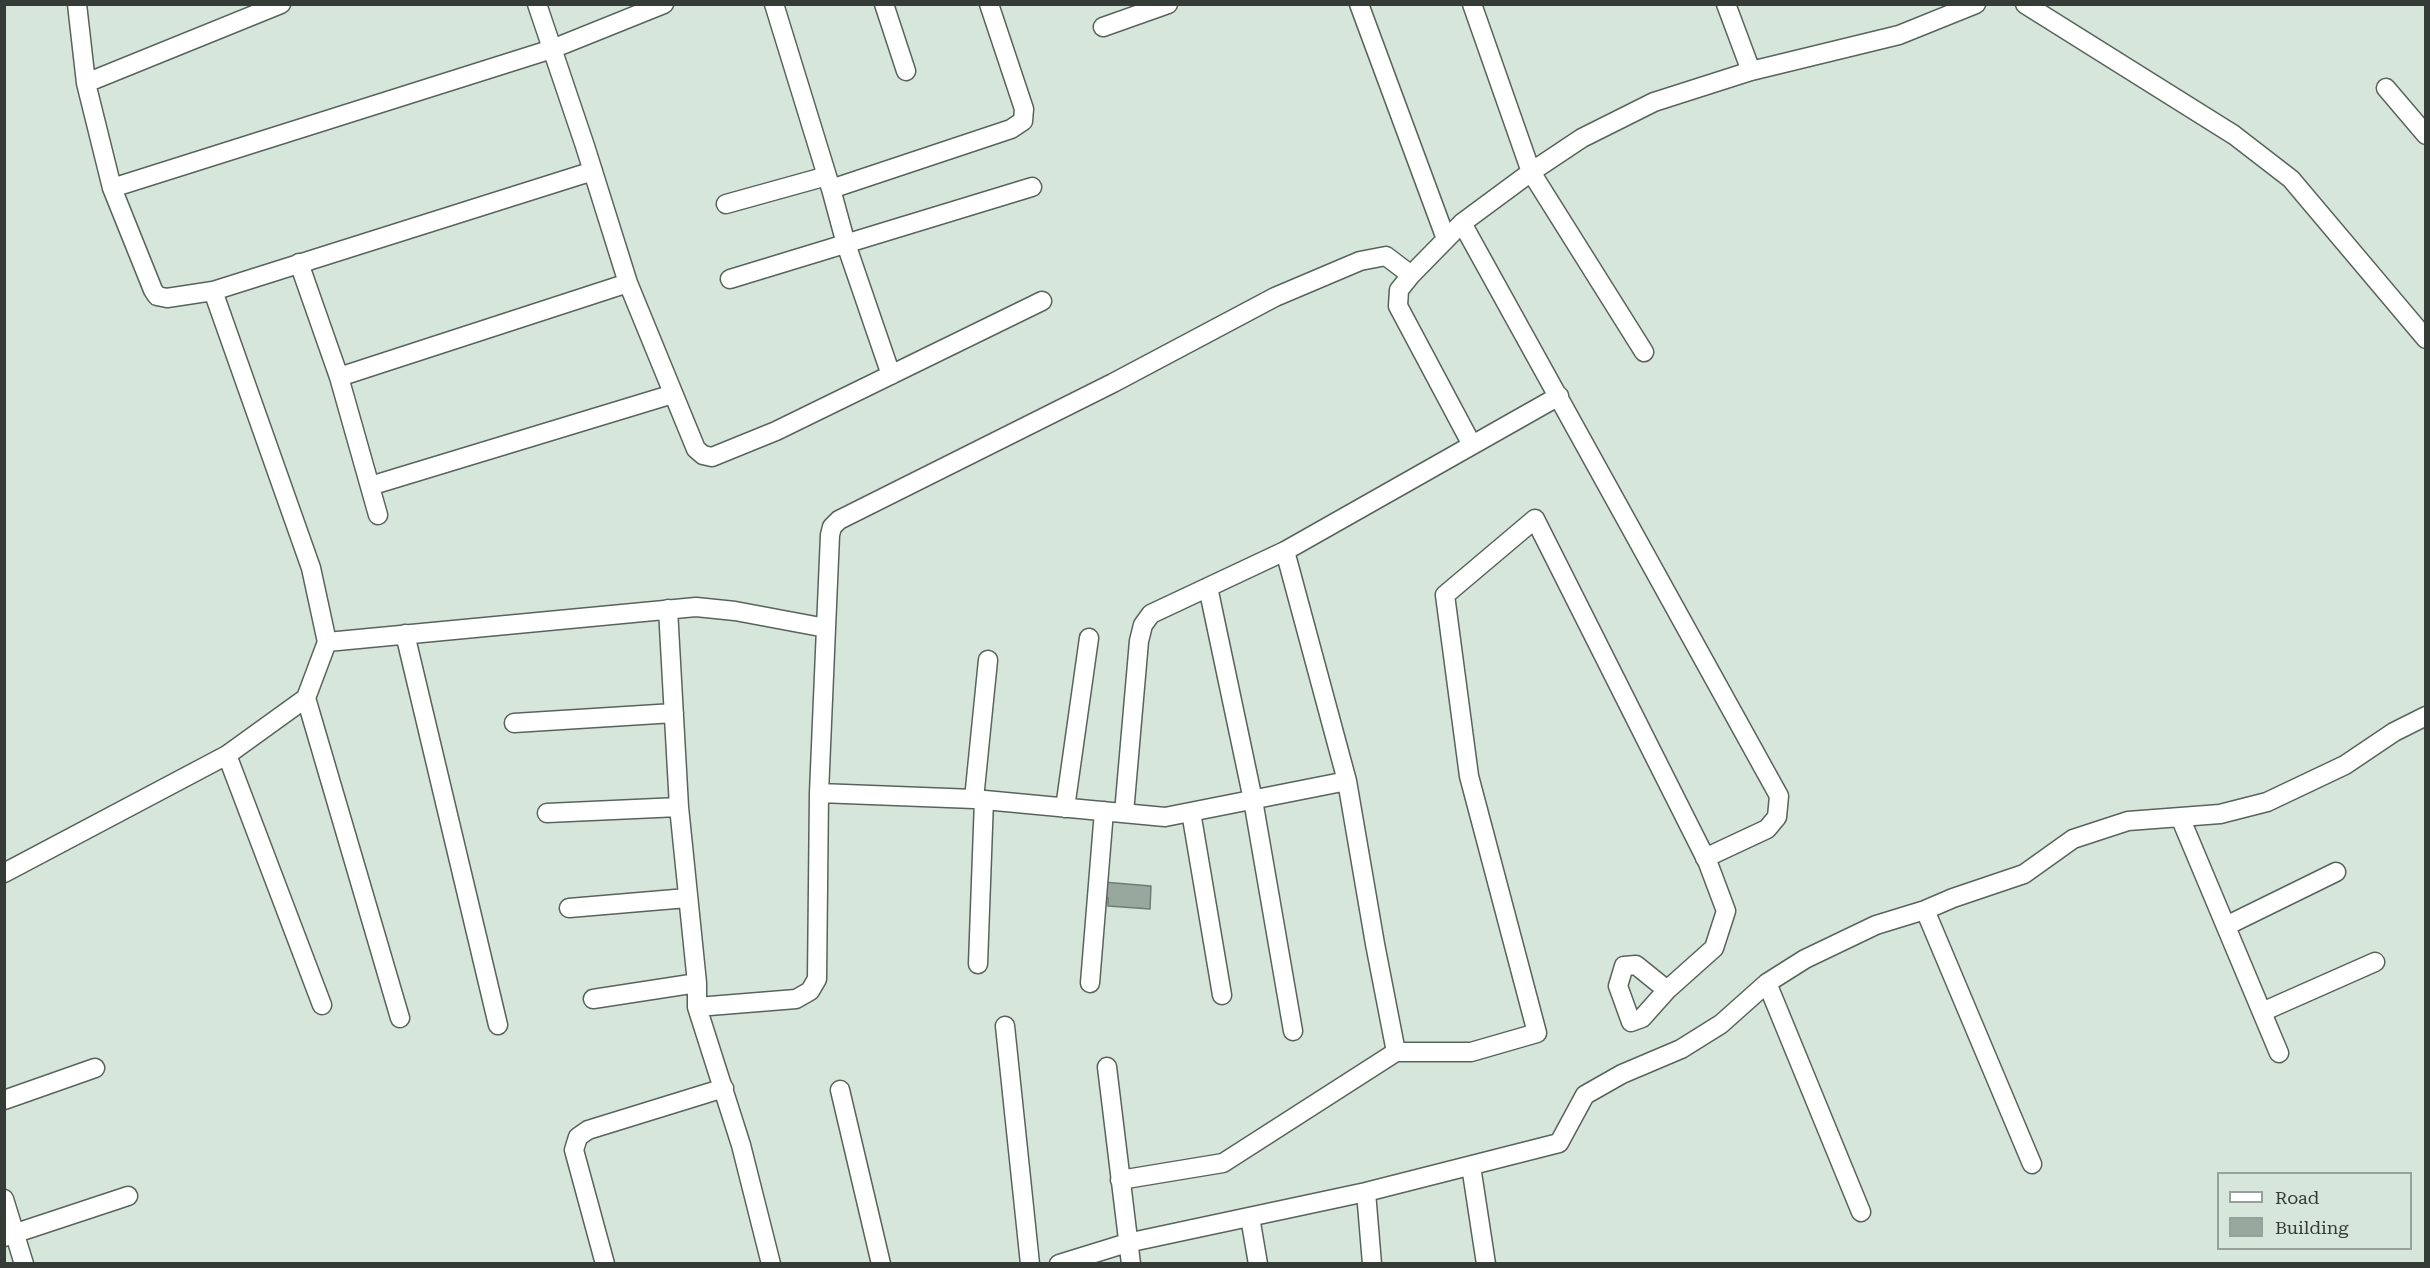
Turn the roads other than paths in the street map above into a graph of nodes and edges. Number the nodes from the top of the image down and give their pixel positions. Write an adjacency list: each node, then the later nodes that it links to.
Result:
1 (77, 4): 18 (street)
2 (281, 4): 18 (street)
3 (537, 4): 15 (street)
4 (664, 4): 15 (street)
5 (774, 4): 23 (street)
6 (884, 4): 16 (street)
7 (989, 4): 23 (street)
8 (1359, 4): 28 (street)
9 (1472, 4): 22 (street)
10 (1726, 4): 17 (street)
11 (1976, 4): 17 (street)
12 (2025, 4): 36 (street)
13 (1162, 5): 14 (street)
14 (1102, 27)
15 (552, 49): 21 (street); 25 (street)
16 (906, 71)
17 (1751, 71): 22 (street)
18 (86, 83): 25 (street)
19 (2386, 88): 20 (street)
20 (2426, 135)
21 (593, 171): 30 (street); 33 (street)
22 (1531, 172): 27 (street); 37 (street)
23 (829, 182): 26 (street); 29 (street)
24 (1032, 187): 29 (street)
25 (112, 188): 34 (street)
26 (726, 204)
27 (1462, 223): 28 (street); 41 (street)
28 (1446, 239): 31 (street)
29 (846, 244): 32 (street); 38 (street)
30 (299, 263): 34 (street); 39 (street)
31 (1411, 275): 42 (street); 48 (street)
32 (730, 279)
33 (628, 283): 39 (street); 40 (street)
34 (213, 291): 51 (street)
35 (1042, 301): 38 (street)
36 (2426, 339)
37 (1644, 352)
38 (891, 375): 40 (street)
39 (339, 377): 43 (street)
40 (673, 394): 43 (street)
41 (1559, 396): 42 (street); 69 (street)
42 (1472, 445): 45 (street)
43 (370, 486): 44 (street)
44 (378, 515)
45 (1285, 551): 46 (street); 58 (street)
46 (1208, 587): 61 (street); 67 (street)
47 (668, 609): 48 (street); 49 (street); 54 (street)
48 (826, 628): 59 (street)
49 (405, 634): 51 (street); 88 (street)
50 (1089, 638): 63 (street)
51 (327, 642): 53 (street)
52 (988, 660): 60 (street)
53 (306, 698): 57 (street); 87 (street)
54 (674, 713): 56 (street); 62 (street)
55 (2426, 716): 68 (street)
56 (514, 723)
57 (227, 755): 71 (street); 84 (street)
58 (1347, 781): 61 (street); 91 (street)
59 (819, 793): 60 (street); 85 (street)
60 (979, 800): 63 (street); 77 (street)
61 (1253, 801): 65 (street); 90 (street)
62 (679, 807): 66 (street); 72 (street)
63 (1065, 808): 64 (street)
64 (1104, 811): 67 (street); 79 (street)
65 (1191, 812): 67 (street); 82 (street)
66 (547, 813)
67 (1124, 813)
68 (2180, 817): 74 (street); 75 (street)
69 (1705, 858): 81 (street); 91 (street)
70 (2336, 872): 75 (street)
71 (4, 873)
72 (687, 898): 73 (street); 78 (street)
73 (569, 908)
74 (1925, 910): 80 (street); 98 (street)
75 (2226, 926): 86 (street)
76 (2375, 962): 86 (street)
77 (978, 964)
78 (697, 983): 83 (street); 85 (street)
79 (1090, 983)
80 (1767, 983): 99 (street); 104 (street)
81 (1667, 990)
82 (1222, 995)
83 (593, 999)
84 (322, 1005)
85 (697, 1007): 95 (street)
86 (2262, 1012): 92 (street)
87 (400, 1018)
88 (498, 1024)
89 (1005, 1026): 112 (street)
90 (1293, 1031)
91 (1396, 1052): 100 (street)
92 (2279, 1053)
93 (1107, 1067): 100 (street)
94 (95, 1068): 97 (street)
95 (724, 1088): 109 (street); 110 (street)
96 (840, 1090): 111 (street)
97 (4, 1100)
98 (2032, 1164)
99 (1471, 1166): 101 (street); 117 (street)
100 (1120, 1180): 107 (street)
101 (1366, 1192): 105 (street); 116 (street)
102 (128, 1196): 106 (street)
103 (4, 1199): 106 (street)
104 (1861, 1212)
105 (1250, 1217): 107 (street); 115 (street)
106 (10, 1235): 108 (street)
107 (1127, 1243): 113 (street); 114 (street)
108 (24, 1263)
109 (605, 1263)
110 (771, 1263)
111 (881, 1263)
112 (1030, 1263)
113 (1059, 1263)
114 (1131, 1263)
115 (1258, 1263)
116 (1372, 1263)
117 (1486, 1263)

